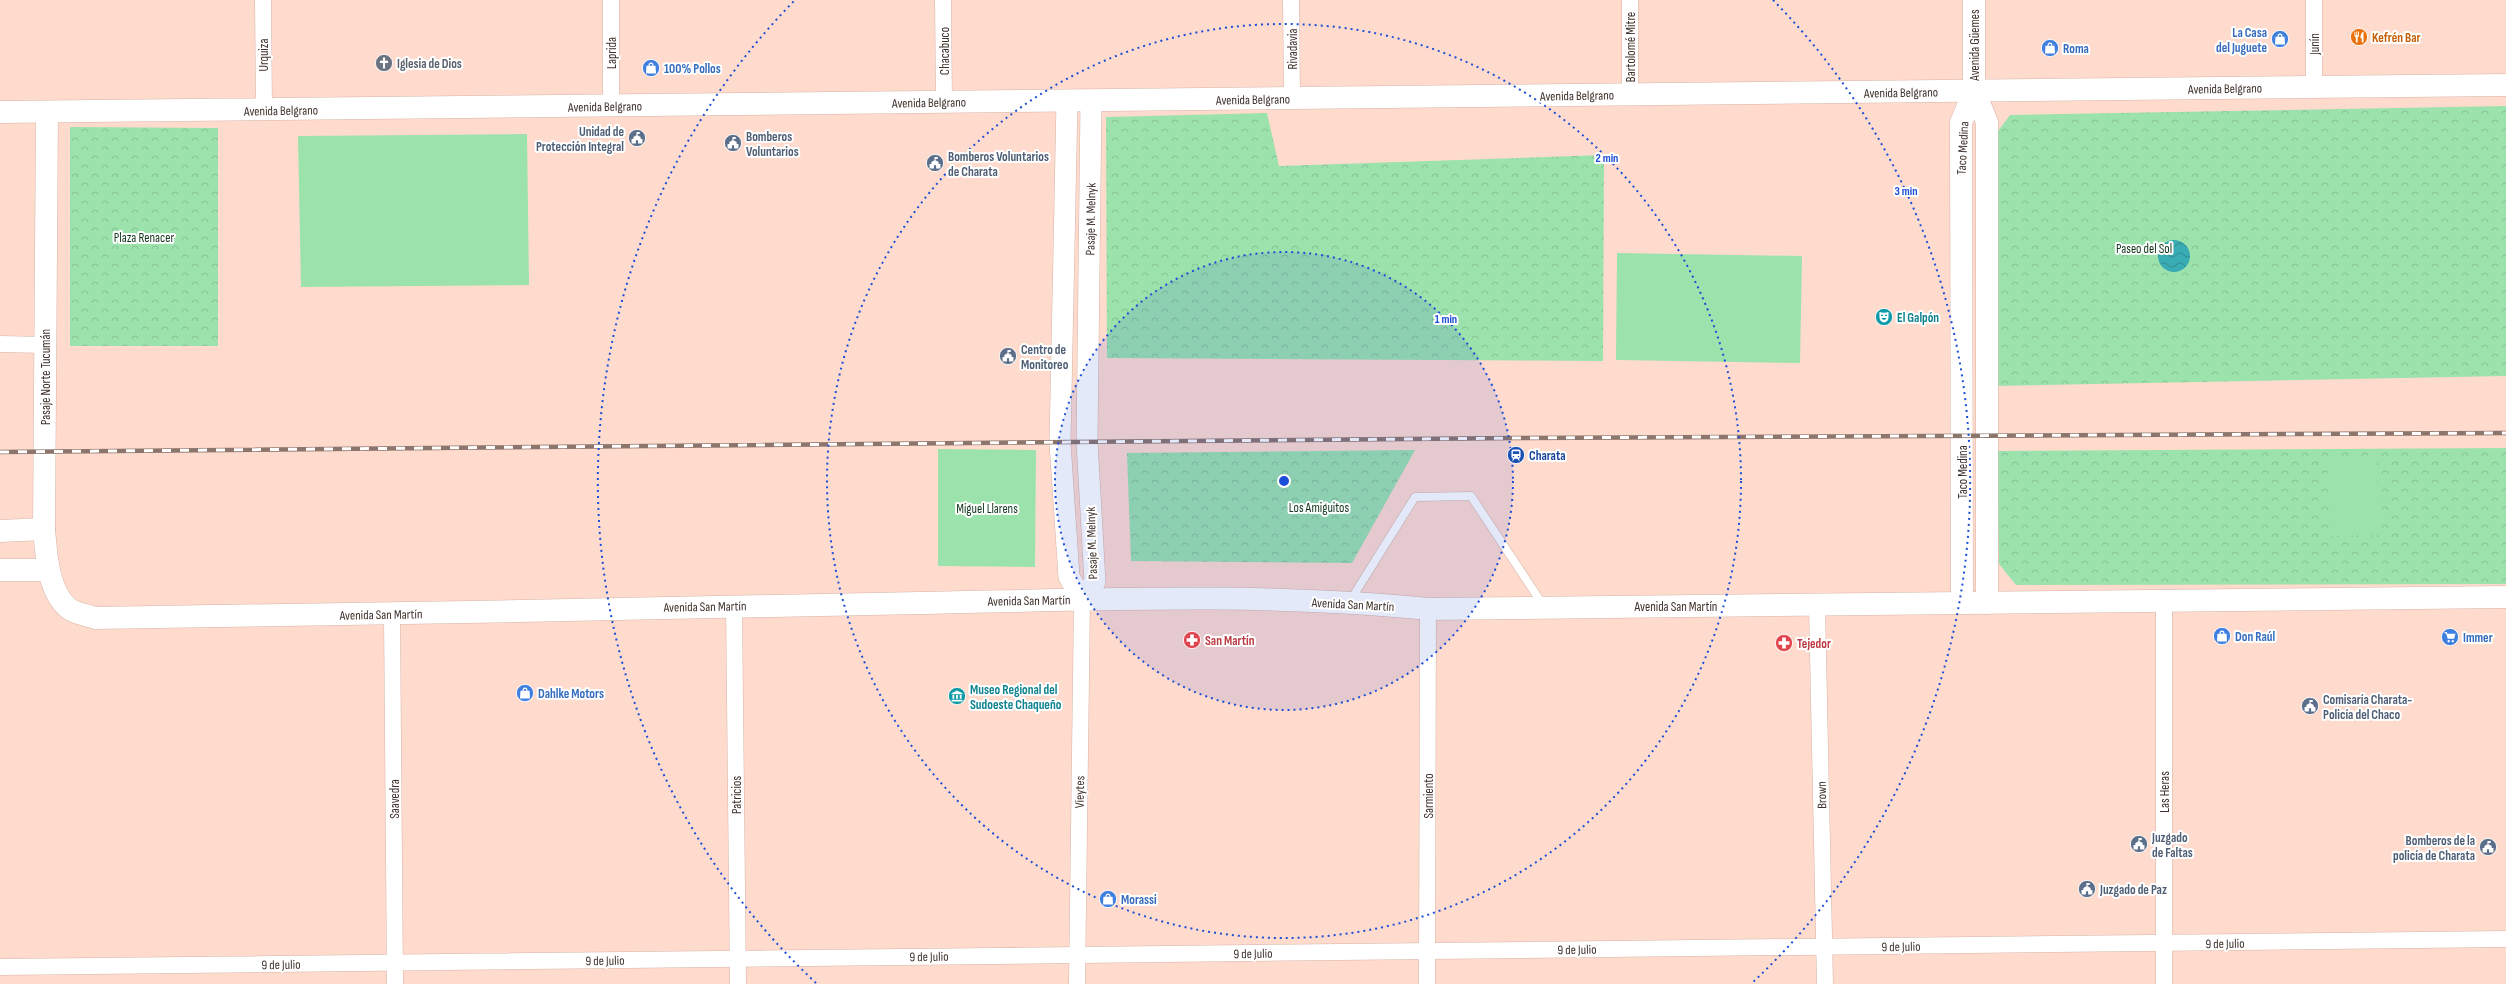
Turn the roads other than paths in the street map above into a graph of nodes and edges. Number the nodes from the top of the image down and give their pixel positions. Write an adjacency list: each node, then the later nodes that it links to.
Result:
1 (263, 0): 17 (street, Urquiza)
2 (611, 0): 16 (street, Laprida)
3 (943, 0): 15 (street, Chacabuco)
4 (1291, 0): 12 (street, Rivadavia)
5 (1630, 0): 11 (street, Bartolomé Mitre)
6 (1974, 0): 10 (main road, Avenida Güemes)
7 (2314, 0): 9 (street, Junín)
8 (2506, 85): 9 (main road, Avenida Belgrano)
9 (2314, 87): 10 (main road, Avenida Belgrano)
10 (1974, 91): 11 (main road, Avenida Belgrano); 30 (main road, Taco Medina); 31 (main road, Taco Medina)
11 (1630, 95): 12 (main road, Avenida Belgrano)
12 (1292, 98): 14 (main road, Avenida Belgrano)
13 (1067, 101): 14 (main road, Avenida Belgrano); 15 (main road, Avenida Belgrano); 27 (street, Pasaje M. Melnyk)
14 (1091, 101): 27 (street, Pasaje M. Melnyk)
15 (944, 102): 16 (main road, Avenida Belgrano)
16 (611, 106): 17 (main road, Avenida Belgrano)
17 (264, 110): 19 (main road, Avenida Belgrano)
18 (0, 112): 19 (main road, Avenida Belgrano)
19 (47, 112): 21 (main road, Pasaje Norte Tucumán)
20 (0, 344): 21 (street)
21 (45, 345): 22 (main road, Pasaje Norte Tucumán)
22 (44, 529): 23 (main road); 25 (main road, Pasaje Norte Tucumán)
23 (0, 531)
24 (0, 570): 25 (main road)
25 (47, 570): 37 (main road, Pasaje Norte Tucumán)
26 (2506, 596): 29 (main road, Avenida San Martín)
27 (1082, 599): 28 (main road, Avenida San Martín); 32 (main road, Avenida San Martín); 42 (street, Vieytes)
28 (1350, 601): 33 (lane); 35 (main road, Avenida San Martín)
29 (2164, 601): 31 (main road, Avenida San Martín); 39 (street, Las Heras)
30 (1962, 602): 31 (main road, Avenida San Martín); 34 (main road, Avenida San Martín)
31 (1987, 602)
32 (734, 605): 36 (main road, Avenida San Martín); 43 (street, Patricios)
33 (1544, 606): 34 (main road, Avenida San Martín); 35 (main road, Avenida San Martín)
34 (1817, 606): 40 (street, Brown)
35 (1428, 609): 41 (street, Sarmiento)
36 (392, 615): 37 (main road, Avenida San Martín); 44 (street, Saavedra)
37 (95, 618)
38 (2506, 939): 39 (street, 9 de Julio)
39 (2163, 943): 40 (street, 9 de Julio); 51 (street, Las Heras)
40 (1825, 947): 41 (street, 9 de Julio); 50 (street, Brown)
41 (1428, 951): 42 (street, 9 de Julio); 49 (street, Sarmiento)
42 (1076, 955): 43 (street, 9 de Julio); 48 (street, Vieytes)
43 (737, 959): 44 (street, 9 de Julio); 47 (street, Patricios)
44 (395, 962): 45 (street, 9 de Julio); 46 (street, Saavedra)
45 (0, 967)
46 (395, 984)
47 (738, 984)
48 (1076, 984)
49 (1428, 984)
50 (1825, 984)
51 (2164, 984)

